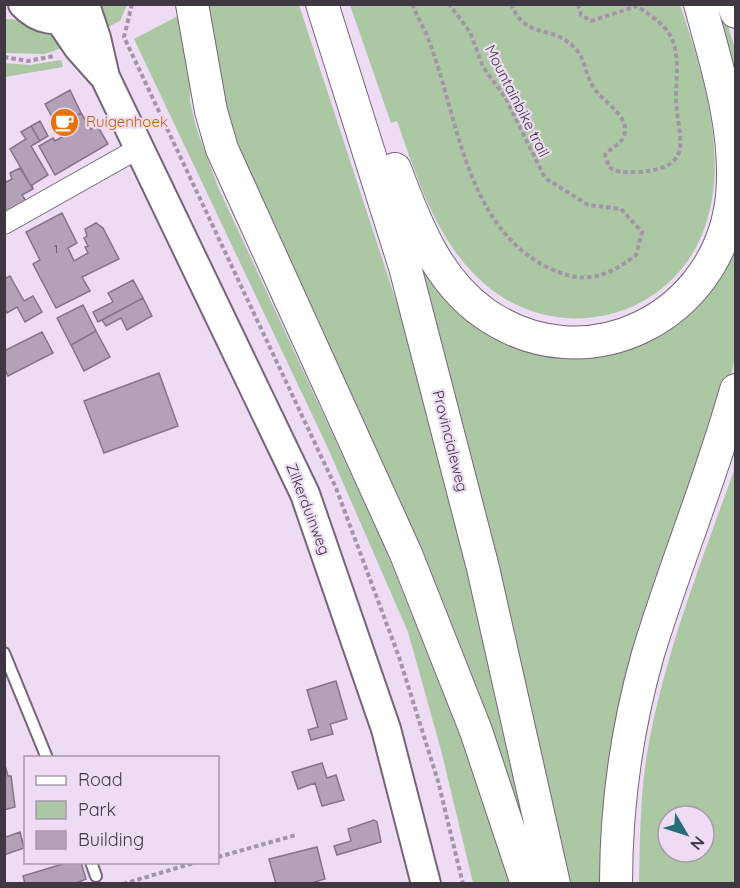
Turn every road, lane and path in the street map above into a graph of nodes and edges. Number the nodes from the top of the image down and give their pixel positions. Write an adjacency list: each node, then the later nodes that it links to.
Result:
1 (132, 4): 17 (path)
2 (192, 4): 30 (main road)
3 (322, 4): 15 (main road, Provincialeweg)
4 (411, 4): 5 (path, Mountainbike trail)
5 (449, 4)
6 (511, 4): 7 (path)
7 (579, 4)
8 (699, 4): 15 (main road)
9 (733, 4): 13 (main road)
10 (24, 5): 12 (street); 14 (street)
11 (85, 5): 14 (street); 16 (street)
12 (4, 10)
13 (735, 12)
14 (59, 20): 16 (street)
15 (339, 59): 31 (main road, Provincialeweg)
16 (105, 77): 18 (street, Zilkerduinweg)
17 (172, 137)
18 (141, 153): 19 (street); 29 (street, Zilkerduinweg)
19 (4, 224)
20 (735, 390): 32 (main road)
21 (4, 653): 22 (lane)
22 (46, 756)
23 (296, 835): 24 (path)
24 (219, 857)
25 (92, 864): 27 (lane)
26 (190, 864): 28 (path)
27 (96, 876)
28 (123, 884)
29 (426, 884)
30 (527, 884)
31 (554, 884)
32 (616, 884)

